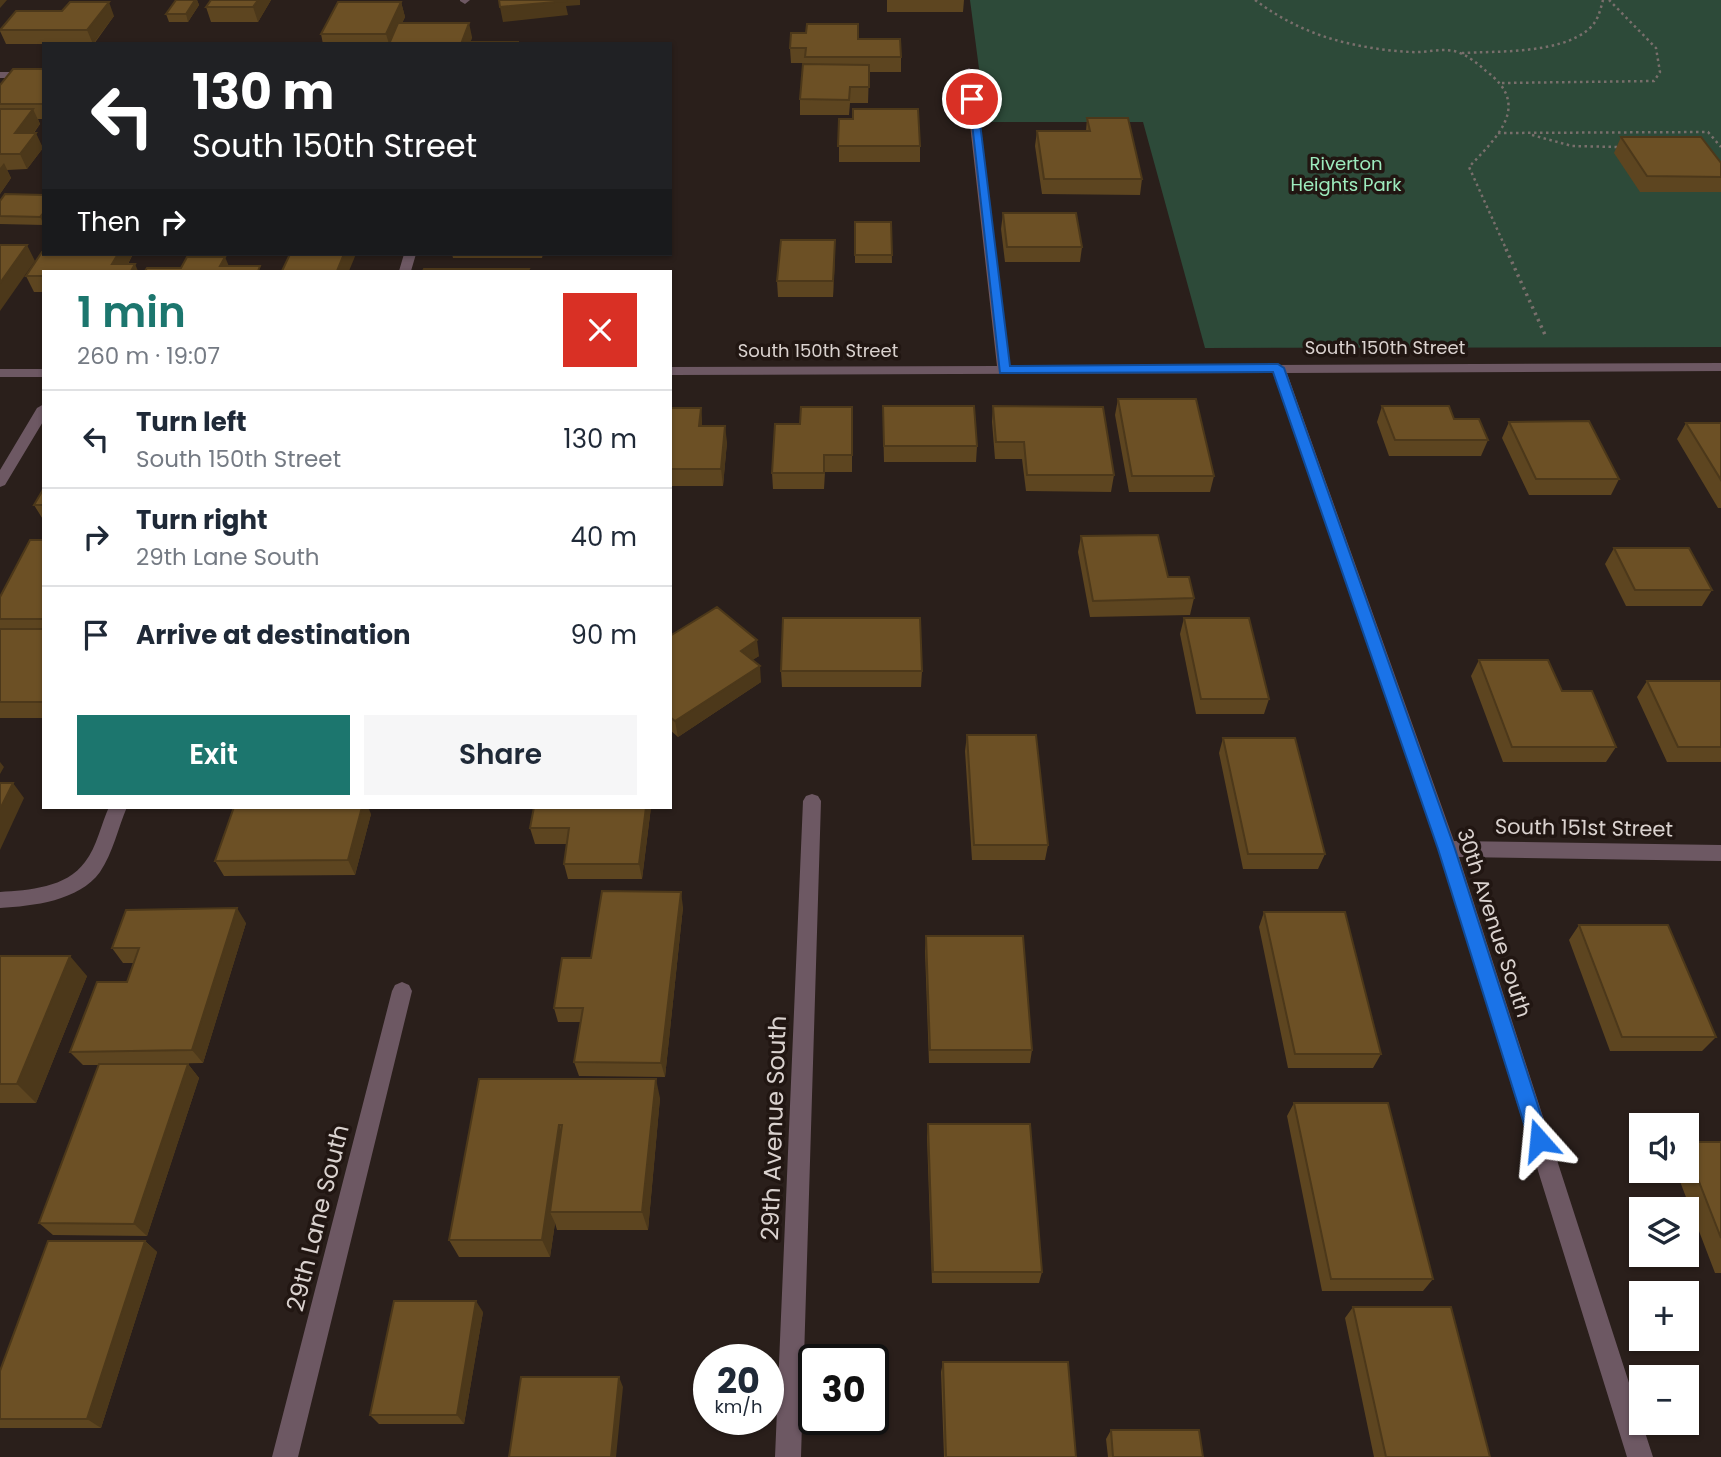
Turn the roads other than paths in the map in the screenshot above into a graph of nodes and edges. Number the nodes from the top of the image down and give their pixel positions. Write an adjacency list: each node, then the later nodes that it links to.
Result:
1 (969, 71): 6 (street)
2 (0, 75): 3 (street)
3 (42, 75)
4 (1721, 367): 5 (street, South 150th Street)
5 (1278, 368): 6 (street, South 150th Street); 14 (street, 30th Avenue South)
6 (1004, 370): 7 (street, South 150th Street)
7 (672, 371)
8 (0, 373): 9 (street)
9 (42, 373)
10 (42, 411): 11 (street)
11 (0, 482)
12 (811, 800): 19 (street, 29th Avenue South)
13 (117, 809): 16 (street)
14 (1447, 849): 15 (street, South 151st Street); 20 (street, 30th Avenue South)
15 (1721, 853)
16 (0, 900)
17 (402, 991): 18 (street, 29th Lane South)
18 (285, 1457)
19 (788, 1457)
20 (1640, 1457)

